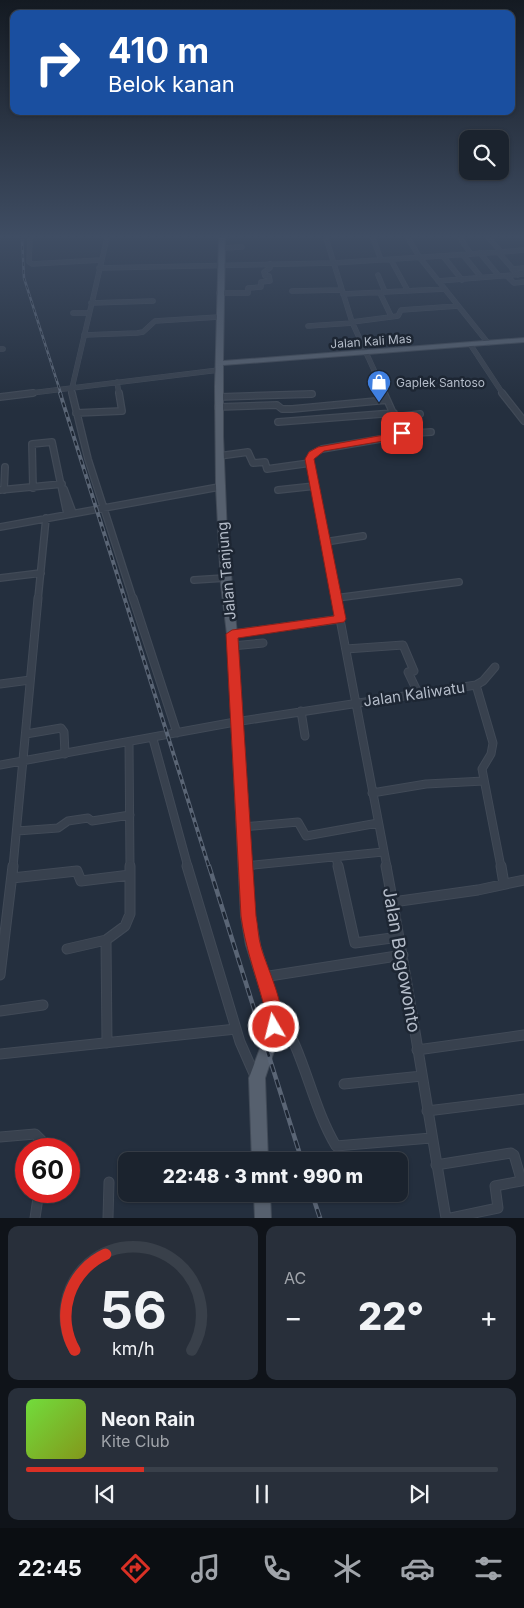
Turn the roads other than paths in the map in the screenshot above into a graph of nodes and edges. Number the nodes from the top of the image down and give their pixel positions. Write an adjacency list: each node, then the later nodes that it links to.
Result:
1 (219, 294): 12 (main road, Jalan Tanjung)
2 (93, 295): 7 (street)
3 (343, 295): 13 (street)
4 (383, 295): 11 (street)
5 (449, 295): 8 (street)
6 (153, 301): 7 (street)
7 (91, 303): 10 (street)
8 (458, 306): 11 (street); 17 (street)
9 (73, 313): 10 (street)
10 (89, 313): 15 (street)
11 (391, 316): 13 (street)
12 (219, 317): 15 (street); 20 (main road, Jalan Tanjung)
13 (352, 322): 14 (street); 19 (street)
14 (308, 326)
15 (84, 335): 22 (street)
16 (524, 340): 17 (main road, Jalan Kali Mas)
17 (488, 343): 18 (main road, Jalan Kali Mas)
18 (470, 344): 19 (main road, Jalan Kali Mas); 30 (street)
19 (364, 352): 20 (main road, Jalan Kali Mas); 25 (street)
20 (219, 367): 21 (street); 26 (main road, Jalan Tanjung)
21 (118, 382): 22 (street); 27 (street)
22 (72, 388): 24 (street); 27 (street)
23 (312, 394): 26 (street)
24 (0, 397)
25 (386, 400): 26 (street); 29 (street)
26 (218, 402): 34 (main road, Jalan Tanjung)
27 (76, 413): 43 (street)
28 (420, 414): 29 (street)
29 (395, 415): 31 (street); 33 (street)
30 (524, 421)
31 (278, 422)
32 (431, 432): 33 (street)
33 (401, 434): 35 (street)
34 (219, 456): 35 (street); 39 (main road, Jalan Tanjung)
35 (310, 463): 37 (street, Jalan Bogowonto)
36 (5, 467): 41 (street)
37 (314, 486): 42 (street); 48 (street, Jalan Bogowonto)
38 (63, 487): 40 (street); 40 (street); 44 (street)
39 (219, 487): 43 (street); 51 (main road, Jalan Tanjung)
40 (33, 488): 41 (street)
41 (2, 490)
42 (278, 490)
43 (104, 507): 44 (street); 67 (street)
44 (70, 513): 45 (street)
45 (46, 518): 46 (street); 49 (street)
46 (0, 527)
47 (363, 536): 48 (street)
48 (325, 542): 54 (street, Jalan Bogowonto)
49 (40, 573): 50 (street); 60 (street)
50 (0, 578)
51 (225, 578): 52 (street); 56 (main road, Jalan Tanjung)
52 (194, 580)
53 (459, 582): 54 (street)
54 (336, 598): 55 (street, Jalan Bogowonto)
55 (340, 619): 56 (street); 58 (street, Jalan Bogowonto)
56 (232, 640): 57 (street); 66 (main road, Jalan Tanjung)
57 (263, 643)
58 (346, 649): 63 (street); 64 (street, Jalan Bogowonto)
59 (495, 667): 62 (street, Jalan Kaliwatu)
60 (30, 680): 61 (street); 68 (street)
61 (0, 684)
62 (476, 685): 63 (street, Jalan Kaliwatu); 75 (street)
63 (418, 693): 64 (street, Jalan Kaliwatu)
64 (356, 702): 65 (street); 76 (street, Jalan Bogowonto)
65 (301, 711): 66 (street); 69 (street)
66 (235, 722): 67 (street); 79 (main road, Jalan Tanjung)
67 (177, 733): 70 (street)
68 (26, 734): 72 (street); 73 (street)
69 (305, 736)
70 (153, 739): 71 (street); 98 (street)
71 (129, 742): 72 (street); 77 (street)
72 (65, 754): 73 (street)
73 (24, 760): 74 (street); 80 (street)
74 (0, 765)
75 (484, 781): 76 (street); 87 (street)
76 (372, 793): 78 (street, Jalan Bogowonto)
77 (130, 815): 80 (street); 84 (street)
78 (378, 823): 79 (street); 81 (street, Jalan Bogowonto)
79 (242, 827): 83 (main road, Jalan Tanjung)
80 (17, 831): 85 (street)
81 (384, 852): 82 (street); 88 (street, Jalan Bogowonto)
82 (336, 857): 83 (street); 89 (street)
83 (245, 866): 94 (main road, Jalan Tanjung)
84 (130, 876): 85 (street); 90 (street)
85 (12, 878): 93 (street)
86 (524, 880): 87 (street)
87 (504, 884): 88 (street)
88 (393, 902): 89 (street, Jalan Bogowonto)
89 (399, 937): 92 (street, Jalan Bogowonto)
90 (106, 940): 91 (street); 100 (street)
91 (67, 949)
92 (403, 955): 94 (street); 101 (street, Jalan Bogowonto)
93 (0, 975)
94 (262, 977): 96 (main road, Jalan Tanjung)
95 (43, 1005): 97 (street)
96 (272, 1005): 104 (main road, Jalan Tanjung); 110 (street)
97 (0, 1011)
98 (236, 1029): 100 (street); 104 (street)
99 (524, 1035): 101 (street)
100 (106, 1043): 102 (street)
101 (417, 1050): 103 (street, Jalan Bogowonto)
102 (0, 1054)
103 (422, 1076): 105 (street); 107 (street, Jalan Bogowonto)
104 (257, 1078): 111 (main road, Jalan Tanjung)
105 (344, 1084)
106 (524, 1100): 107 (street)
107 (427, 1111): 110 (street, Jalan Bogowonto)
108 (0, 1137): 109 (street)
109 (43, 1138)
110 (431, 1138): 112 (street, Jalan Bogowonto)
111 (260, 1152)
112 (436, 1165): 119 (street, Jalan Bogowonto); 120 (street)
113 (109, 1182): 117 (street)
114 (262, 1202): 118 (main road)
115 (37, 1203): 116 (street)
116 (35, 1218)
117 (108, 1218)
118 (263, 1218)
119 (446, 1218)
120 (452, 1218)

